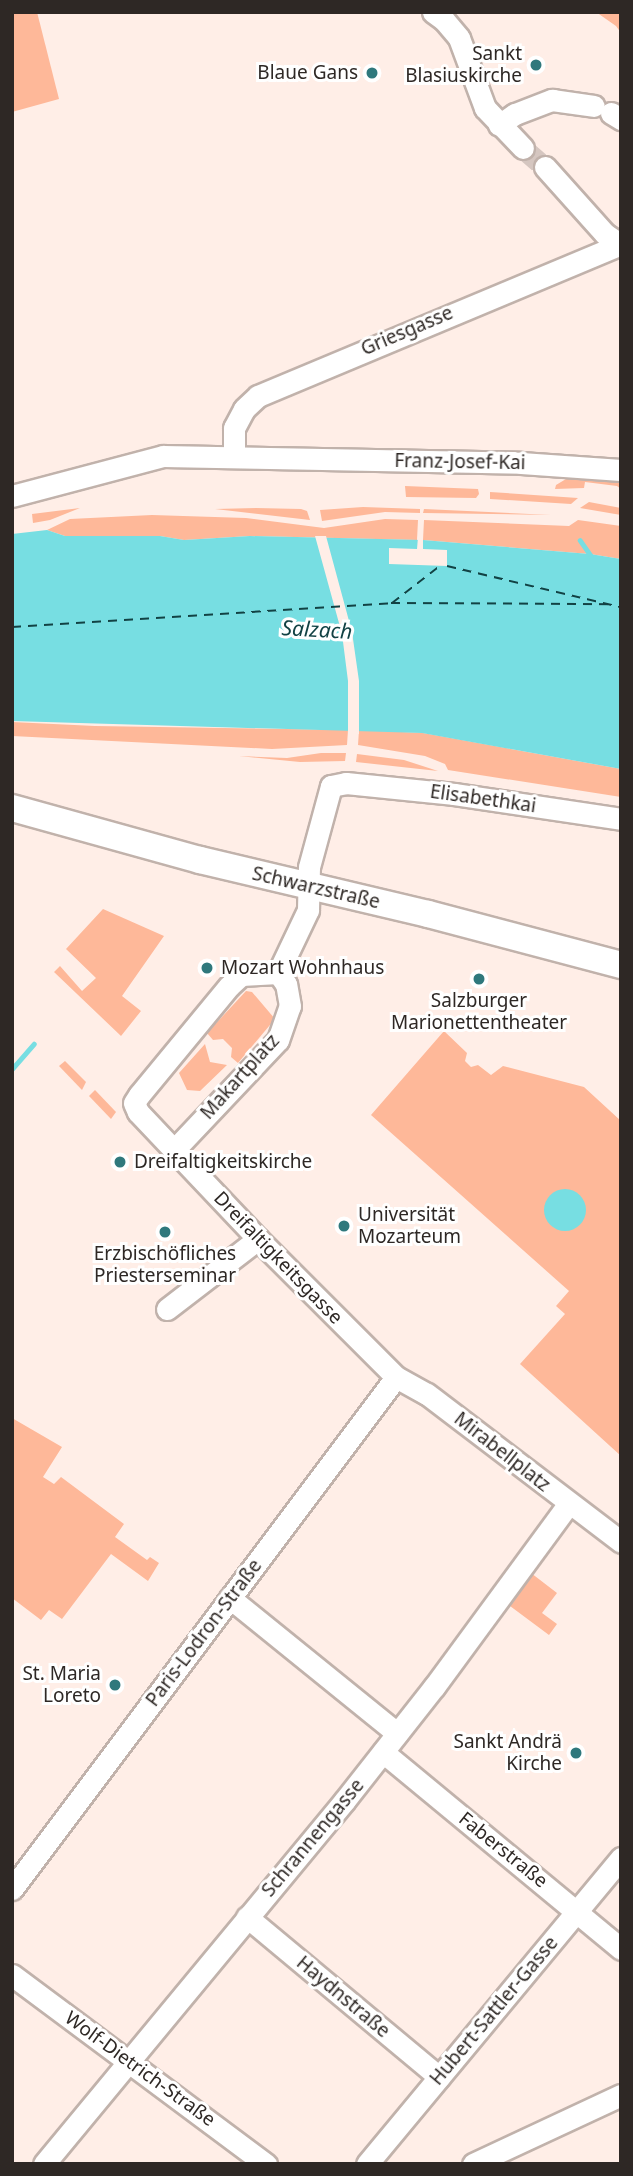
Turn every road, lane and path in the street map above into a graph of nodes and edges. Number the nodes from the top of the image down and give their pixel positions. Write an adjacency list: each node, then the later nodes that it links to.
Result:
1 (433, 12): 3 (street)
2 (608, 113): 3 (street)
3 (503, 129): 4 (street)
4 (523, 148)
5 (545, 167): 6 (street)
6 (620, 244): 7 (street, Griesgasse)
7 (234, 457): 8 (street, Franz-Josef-Kai); 9 (street, Franz-Josef-Kai)
8 (621, 470)
9 (12, 496)
10 (12, 808): 12 (main road, Schwarzstraße)
11 (621, 819): 12 (street, Elisabethkai)
12 (310, 888): 13 (main road, Schwarzstraße); 14 (street)
13 (621, 965)
14 (278, 973): 15 (street, Makartplatz); 15 (street)
15 (174, 1150): 16 (street, Dreifaltigkeitsgasse)
16 (258, 1239): 17 (street); 18 (street, Dreifaltigkeitsgasse)
17 (167, 1309)
18 (389, 1371): 19 (street, Mirabellplatz); 21 (street, Paris-Lodron-Straße)
19 (569, 1503): 20 (street, Mirabellplatz); 22 (street, Schrannengasse)
20 (621, 1542)
21 (230, 1598): 22 (street); 25 (street, Paris-Lodron-Straße)
22 (397, 1733): 23 (street, Schrannengasse)
23 (383, 1752): 26 (street, Faberstraße); 27 (street, Schrannengasse)
24 (621, 1858): 26 (street, Hubert-Sattler-Gasse)
25 (12, 1889)
26 (576, 1911): 28 (street, Faberstraße); 31 (street, Hubert-Sattler-Gasse)
27 (247, 1917): 30 (street, Schrannengasse); 31 (street, Haydnstraße)
28 (621, 1950)
29 (12, 1975): 30 (street, Wolf-Dietrich-Straße)
30 (130, 2061): 34 (street, Schrannengasse); 35 (street, Wolf-Dietrich-Straße)
31 (439, 2077): 36 (street, Hubert-Sattler-Gasse)
32 (621, 2095): 33 (street)
33 (477, 2163)
34 (44, 2164)
35 (266, 2164)
36 (367, 2164)

